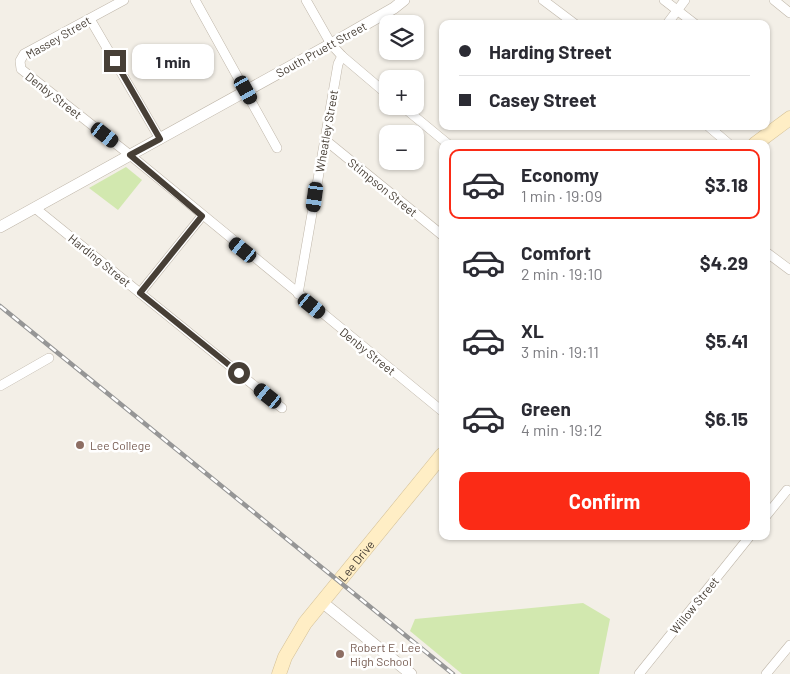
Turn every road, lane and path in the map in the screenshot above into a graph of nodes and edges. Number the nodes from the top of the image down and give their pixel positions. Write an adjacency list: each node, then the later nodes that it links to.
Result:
1 (124, 0): 11 (street, Massey Street)
2 (196, 0): 19 (street)
3 (306, 0): 15 (street)
4 (404, 0): 15 (street, South Pruett Street)
5 (543, 0): 12 (street)
6 (664, 0): 9 (street)
7 (685, 0): 9 (street)
8 (774, 0): 10 (street)
9 (678, 10): 13 (street); 14 (street)
10 (790, 13)
11 (90, 19): 17 (street, Massey Street); 23 (street)
12 (570, 20)
13 (670, 20)
14 (690, 20)
15 (331, 44): 16 (street); 19 (street, South Pruett Street)
16 (342, 56): 18 (street); 24 (street, Wheatley Street)
17 (20, 61): 29 (street, Denby Street)
18 (379, 87)
19 (246, 90): 23 (street, South Pruett Street); 28 (street)
20 (413, 115): 25 (street)
21 (790, 118): 27 (main road)
22 (713, 130): 26 (street)
23 (160, 139): 29 (street, South Pruett Street)
24 (324, 139): 33 (street, Stimpson Street); 37 (street, Wheatley Street)
25 (443, 140)
26 (725, 140)
27 (760, 140)
28 (277, 148)
29 (130, 155): 30 (street, South Pruett Street); 31 (street, Denby Street)
30 (35, 208): 32 (street, South Pruett Street); 36 (street, Harding Street)
31 (202, 216): 36 (street); 37 (street, Denby Street)
32 (0, 227)
33 (439, 233)
34 (770, 255): 35 (street)
35 (790, 270)
36 (140, 293): 40 (street, Harding Street)
37 (298, 294): 41 (street, Denby Street)
38 (49, 358): 39 (street)
39 (0, 386)
40 (282, 408)
41 (439, 409)
42 (439, 459): 46 (main road, Lee Drive)
43 (787, 490): 44 (street)
44 (770, 511)
45 (747, 540): 50 (street, Willow Street)
46 (322, 602): 48 (main road, Lee Drive); 49 (street)
47 (790, 645): 51 (street)
48 (279, 674)
49 (411, 674)
50 (639, 674)
51 (766, 674)

